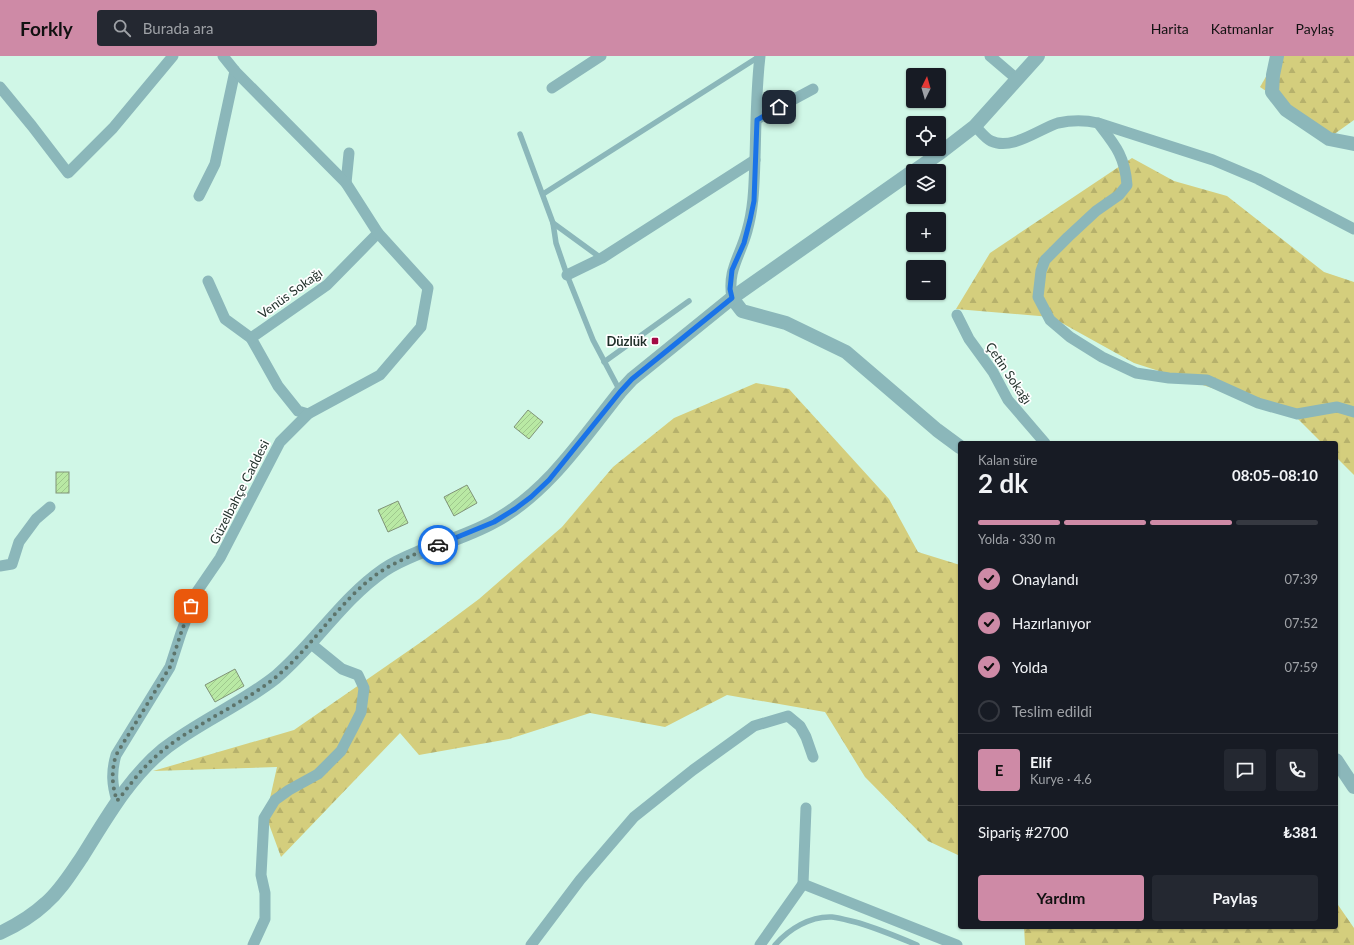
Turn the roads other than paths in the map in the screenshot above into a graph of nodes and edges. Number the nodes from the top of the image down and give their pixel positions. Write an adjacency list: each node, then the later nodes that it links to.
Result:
1 (173, 56): 10 (street)
2 (224, 56): 8 (street)
3 (601, 56): 11 (street)
4 (760, 56): 13 (street); 23 (lane)
5 (990, 56): 9 (street)
6 (1038, 56): 9 (street)
7 (1277, 56): 17 (street)
8 (235, 71): 22 (street); 24 (street)
9 (1017, 79): 15 (street)
10 (0, 87)
11 (552, 88)
12 (813, 89): 13 (street)
13 (757, 120): 19 (street)
14 (1098, 123): 15 (street); 26 (street); 37 (street)
15 (975, 126): 20 (street)
16 (520, 134): 23 (lane)
17 (1354, 144)
18 (349, 153): 22 (street)
19 (755, 160): 28 (street); 31 (street)
20 (924, 164)
21 (906, 176): 31 (street)
22 (346, 183): 27 (street)
23 (543, 194): 25 (lane)
24 (199, 196)
25 (553, 223): 28 (lane); 29 (lane)
26 (1354, 229)
27 (378, 233): 34 (street, Venüs Sokağı); 38 (street, Güzelbahçe Caddesi)
28 (602, 258): 29 (street)
29 (567, 275): 35 (lane)
30 (208, 281): 34 (street)
31 (732, 298): 36 (street); 40 (street)
32 (689, 301): 35 (lane)
33 (958, 315): 39 (street, Çetin Sokağı)
34 (251, 338): 38 (street)
35 (604, 362): 36 (lane)
36 (620, 392): 43 (street)
37 (1354, 412)
38 (308, 414): 48 (street, Güzelbahçe Caddesi)
39 (1043, 441)
40 (958, 446)
41 (50, 507): 42 (street)
42 (0, 566)
43 (310, 643): 48 (street); 52 (street)
44 (813, 757): 53 (street)
45 (1338, 762): 46 (street); 47 (street)
46 (1354, 776)
47 (1354, 787)
48 (117, 801): 51 (street)
49 (806, 808): 50 (street)
50 (803, 884): 54 (street); 57 (street)
51 (0, 933)
52 (253, 945)
53 (531, 945)
54 (760, 945)
55 (775, 945): 56 (lane)
56 (918, 945)
57 (957, 945)

